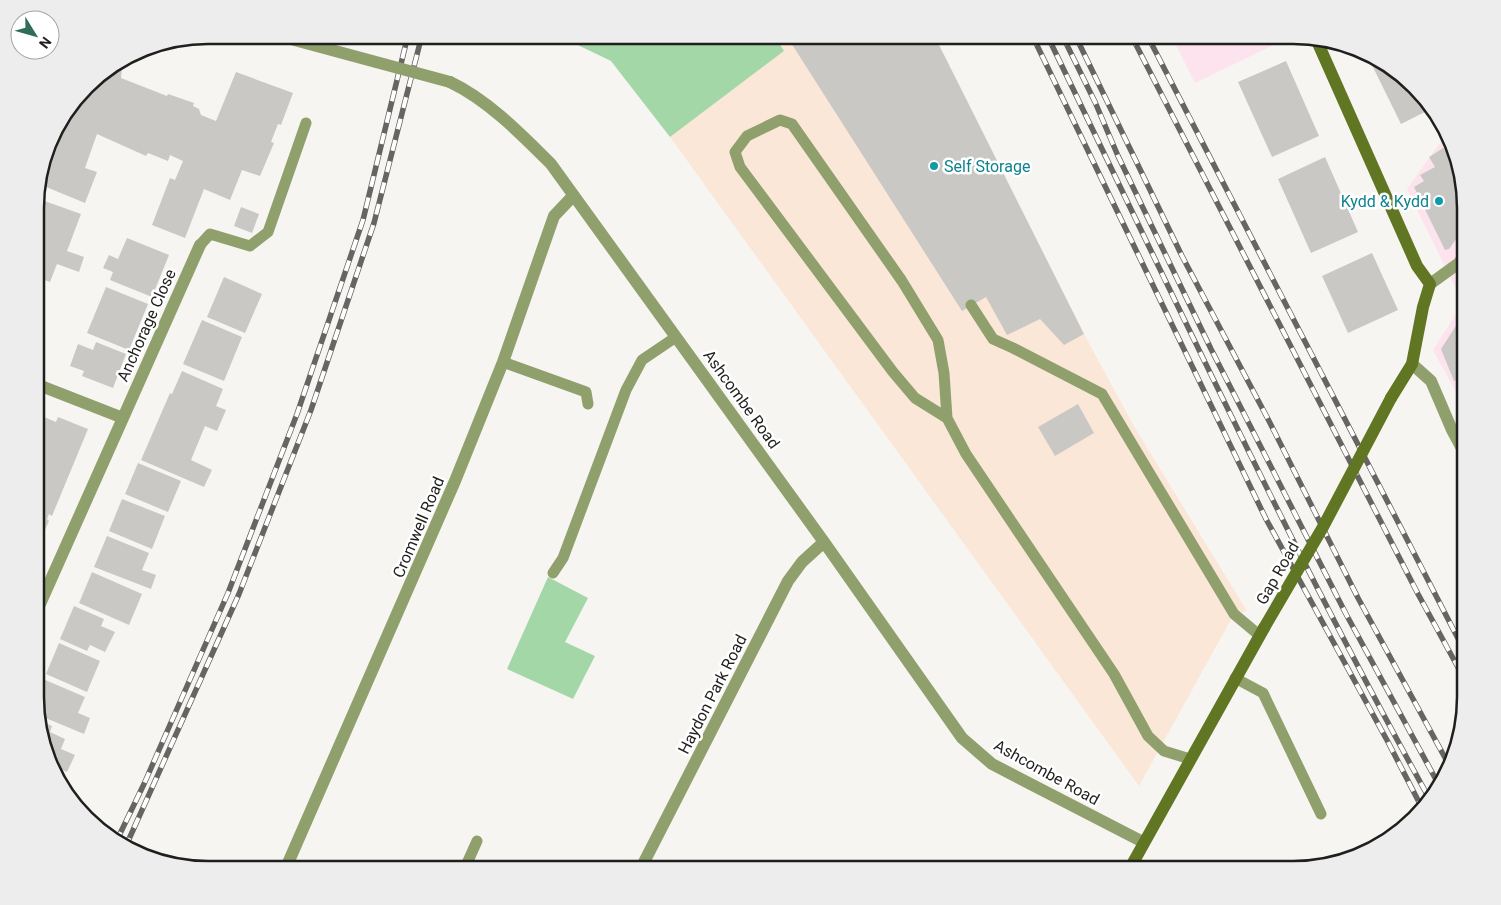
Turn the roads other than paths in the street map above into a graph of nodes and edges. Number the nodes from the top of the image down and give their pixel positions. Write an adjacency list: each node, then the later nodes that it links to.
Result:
1 (309, 44): 4 (street, Ashcombe Road, bridge)
2 (1319, 46): 7 (main road)
3 (306, 123): 5 (lane)
4 (573, 196): 9 (street, Ashcombe Road); 10 (street, Cromwell Road)
5 (200, 245): 14 (street, Anchorage Close)
6 (1457, 264): 7 (street)
7 (1430, 284): 11 (main road, Gap Road)
8 (971, 305): 20 (lane)
9 (676, 337): 17 (street, Ashcombe Road); 18 (lane)
10 (502, 362): 13 (lane); 26 (street, Cromwell Road)
11 (1412, 364): 16 (street); 20 (main road, Gap Road, bridge)
12 (44, 387): 14 (street)
13 (588, 404)
14 (123, 418): 19 (street, Anchorage Close)
15 (947, 418): 15 (lane); 22 (lane)
16 (1457, 439)
17 (824, 542): 25 (street, Ashcombe Road); 28 (street, Haydon Park Road)
18 (553, 572)
19 (44, 596)
20 (1261, 632): 21 (main road, Gap Road)
21 (1235, 678): 22 (main road, Gap Road); 23 (lane)
22 (1190, 759): 25 (main road, Gap Road)
23 (1321, 814)
24 (477, 841): 27 (lane)
25 (1143, 842): 29 (main road, Gap Road)
26 (289, 861)
27 (468, 861)
28 (645, 861)
29 (1134, 861)

